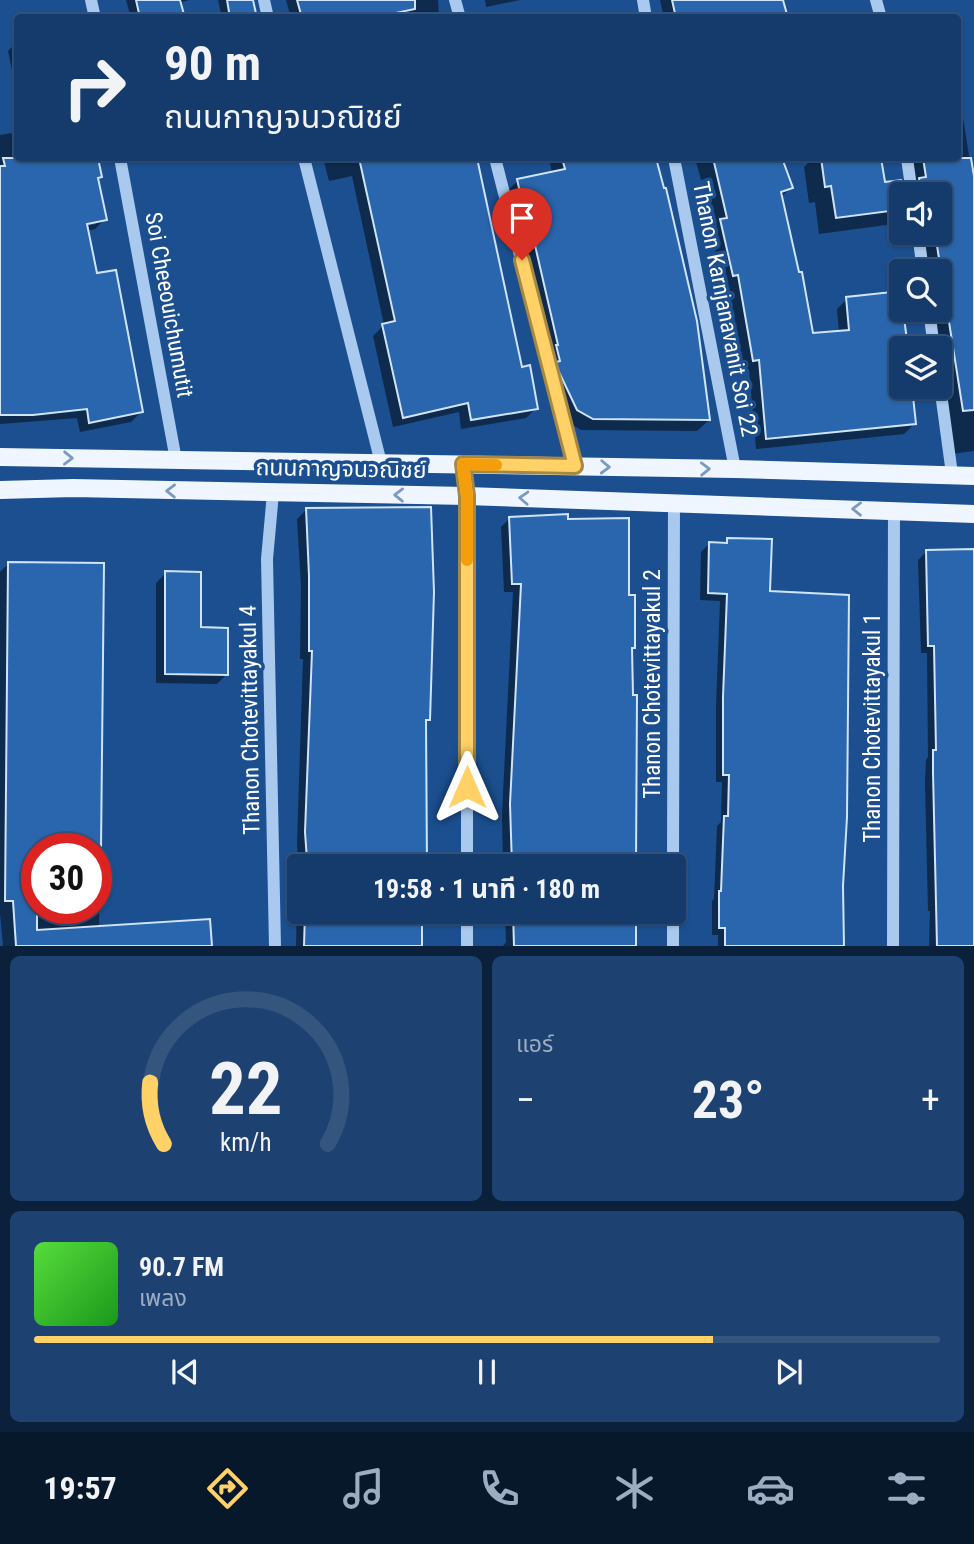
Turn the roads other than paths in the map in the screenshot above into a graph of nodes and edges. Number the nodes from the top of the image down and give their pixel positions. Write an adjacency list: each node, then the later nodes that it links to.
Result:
1 (121, 161): 9 (street, Soi Cheeouichumutit)
2 (305, 161): 10 (street)
3 (496, 161): 12 (street)
4 (675, 161): 14 (street, Thanon Karnjanavanit Soi 22)
5 (907, 161): 6 (street)
6 (910, 182)
7 (942, 399): 15 (street)
8 (0, 457): 9 (main road, ถนนกาญจนวณิชย์, one-way to 9)
9 (176, 460): 10 (main road, ถนนกาญจนวณิชย์)
10 (382, 463): 11 (main road, ถนนกาญจนวณิชย์)
11 (463, 464): 12 (main road, ถนนกาญจนวณิชย์); 19 (main road)
12 (575, 466): 13 (main road, ถนนกาญจนวณิชย์, one-way to 13)
13 (676, 469): 14 (main road, ถนนกาญจนวณิชย์, one-way to 14); 20 (main road)
14 (734, 469): 15 (main road, ถนนกาญจนวณิชย์)
15 (952, 474): 16 (main road, ถนนกาญจนวณิชย์)
16 (974, 476)
17 (0, 490): 18 (main road, ถนนกาญจนวณิชย์, one-way to 17)
18 (273, 493): 19 (main road, ถนนกาญจนวณิชย์, one-way to 18); 27 (street, Thanon Chotevittayakul 4)
19 (467, 496): 20 (main road, ถนนกาญจนวณิชย์, one-way to 19); 23 (street)
20 (674, 502): 21 (main road, ถนนกาญจนวณิชย์, one-way to 20); 24 (street, Thanon Chotevittayakul 2)
21 (894, 510): 22 (main road, ถนนกาญจนวณิชย์); 30 (street, Thanon Chotevittayakul 1)
22 (974, 514)
23 (467, 854)
24 (673, 854)
25 (467, 924): 28 (street)
26 (673, 924): 29 (street)
27 (275, 946)
28 (467, 946)
29 (673, 946)
30 (893, 946)

